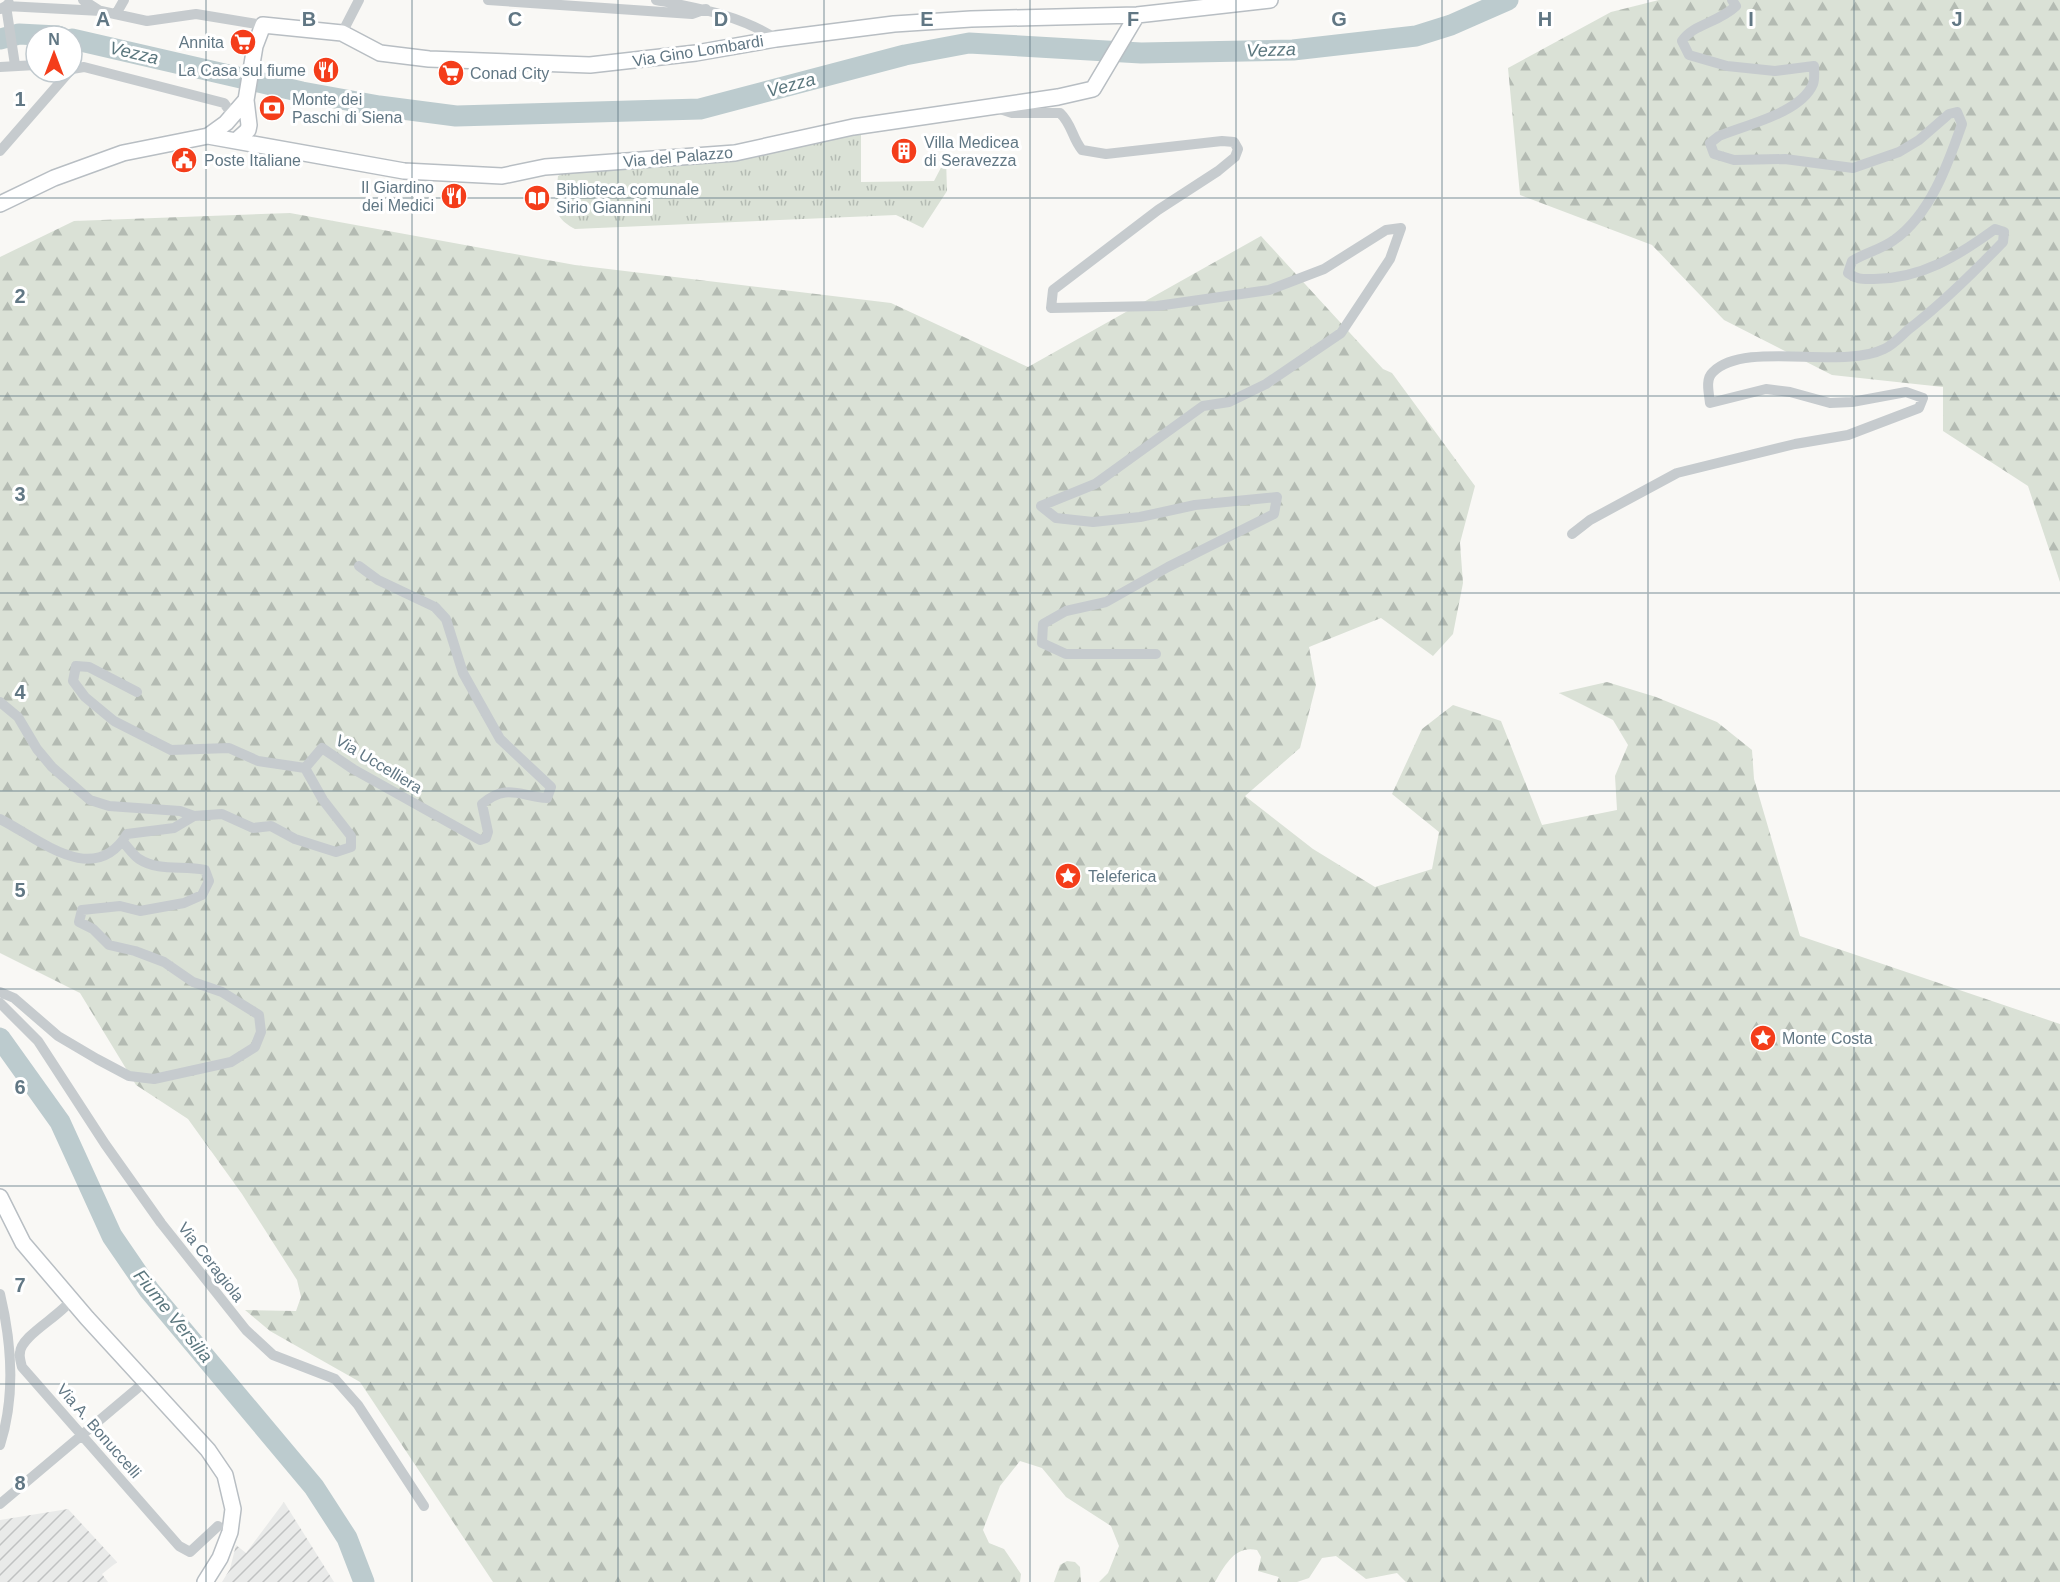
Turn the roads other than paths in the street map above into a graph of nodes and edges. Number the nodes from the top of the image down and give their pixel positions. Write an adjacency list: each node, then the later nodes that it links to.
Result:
1 (83, 0): 10 (street)
2 (123, 0): 11 (street)
3 (360, 0): 14 (street)
4 (488, 0): 9 (street)
5 (656, 0): 9 (street)
6 (1270, 0): 12 (main road, Via Gino Lombardi)
7 (1732, 0): 28 (street)
8 (5, 7): 10 (street); 16 (street)
9 (706, 9): 15 (street)
10 (101, 11): 11 (street)
11 (116, 14): 13 (street)
12 (1137, 15): 15 (main road, Via Gino Lombardi); 22 (main road, Via del Palazzo)
13 (263, 25): 14 (main road, Via Gino Lombardi); 21 (main road)
14 (342, 33): 15 (main road, Via Gino Lombardi)
15 (776, 39)
16 (14, 61): 17 (street); 18 (street)
17 (24, 63)
18 (0, 67)
19 (84, 67): 23 (street)
20 (60, 84): 26 (street)
21 (246, 100): 23 (main road); 25 (main road)
22 (991, 106): 25 (main road, Via del Palazzo); 30 (street)
23 (230, 120): 24 (main road); 25 (main road)
24 (208, 136): 25 (main road, Via del Palazzo); 27 (main road)
25 (238, 139)
26 (0, 151)
27 (0, 204)
28 (1572, 534)
29 (359, 566): 33 (street, Via Uccelliera)
30 (1156, 654)
31 (137, 692): 33 (street)
32 (0, 702): 34 (street)
33 (305, 768): 34 (street)
34 (194, 816): 36 (street)
35 (0, 819): 36 (street)
36 (123, 842): 37 (street)
37 (0, 992)
38 (0, 1004): 46 (street, Via Ceragiola)
39 (0, 1197): 41 (main road)
40 (0, 1294): 44 (street)
41 (72, 1299): 42 (main road); 43 (street, Via A. Bonuccelli)
42 (146, 1380): 43 (street); 48 (main road)
43 (82, 1436): 45 (street); 47 (street, Via A. Bonuccelli)
44 (0, 1445)
45 (0, 1504)
46 (423, 1506)
47 (218, 1526)
48 (205, 1582)

